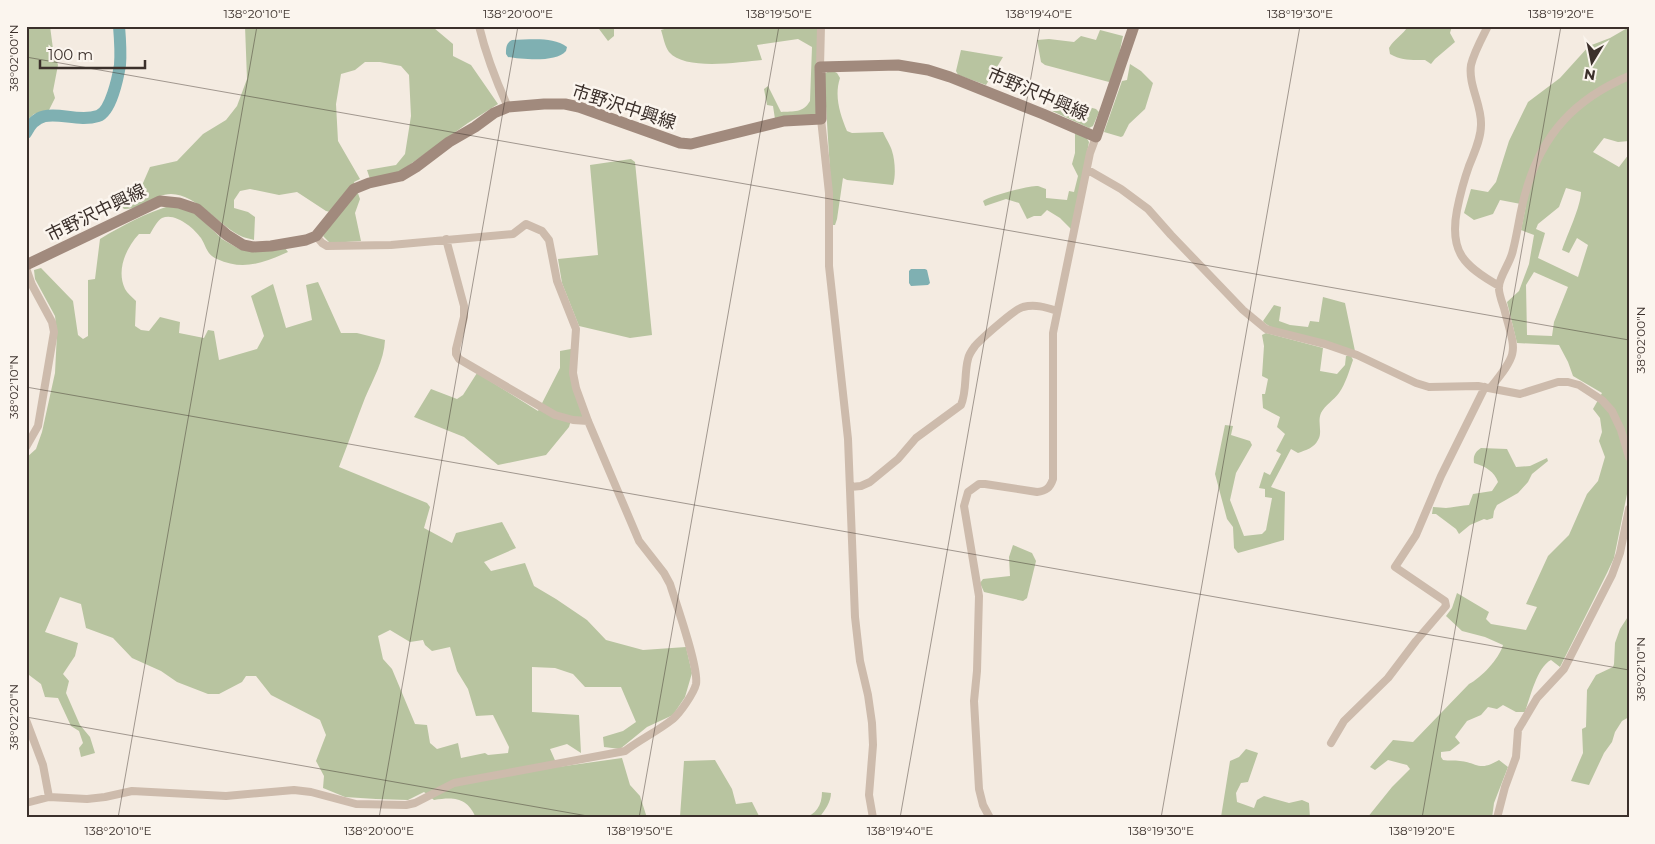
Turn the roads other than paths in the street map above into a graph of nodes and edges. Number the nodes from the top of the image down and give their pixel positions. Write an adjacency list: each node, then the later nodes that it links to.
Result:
1 (479, 26): 7 (street)
2 (821, 26): 5 (street)
3 (1134, 26): 9 (main road)
4 (1488, 26): 14 (street)
5 (820, 67): 8 (main road); 9 (main road, 市野沢中興線)
6 (1629, 76): 14 (street)
7 (508, 108): 8 (main road, 市野沢中興線); 11 (main road, 市野沢中興線)
8 (821, 119): 20 (street)
9 (1096, 137): 10 (street)
10 (1088, 170): 15 (street); 16 (street)
11 (316, 236): 12 (street); 13 (main road, 市野沢中興線)
12 (446, 239): 17 (street); 17 (street)
13 (26, 267): 18 (street)
14 (1499, 286): 16 (street)
15 (1056, 311): 20 (street); 27 (street)
16 (1488, 387): 19 (street); 23 (street)
17 (588, 421): 24 (street)
18 (26, 447)
19 (1629, 457)
20 (850, 487): 26 (street)
21 (1629, 510): 28 (street)
22 (26, 720): 24 (street)
23 (1331, 743)
24 (49, 797): 25 (street)
25 (26, 804)
26 (873, 818)
27 (990, 818)
28 (1497, 818)

